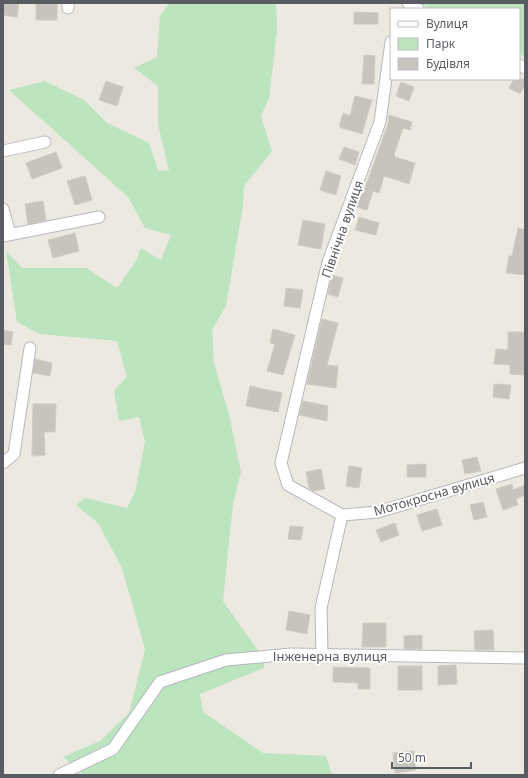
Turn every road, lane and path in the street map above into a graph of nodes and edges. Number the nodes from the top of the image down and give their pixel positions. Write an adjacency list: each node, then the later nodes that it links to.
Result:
1 (390, 49): 10 (street, Північна вулиця)
2 (45, 142): 3 (street)
3 (3, 151)
4 (3, 209): 6 (street)
5 (99, 217): 6 (street)
6 (6, 235)
7 (30, 348): 8 (street)
8 (3, 463)
9 (525, 468): 10 (street, Мотокросна вулиця)
10 (342, 515): 11 (street)
11 (322, 655): 12 (street, Інженерна вулиця); 13 (street, Інженерна вулиця)
12 (525, 658)
13 (59, 775)

